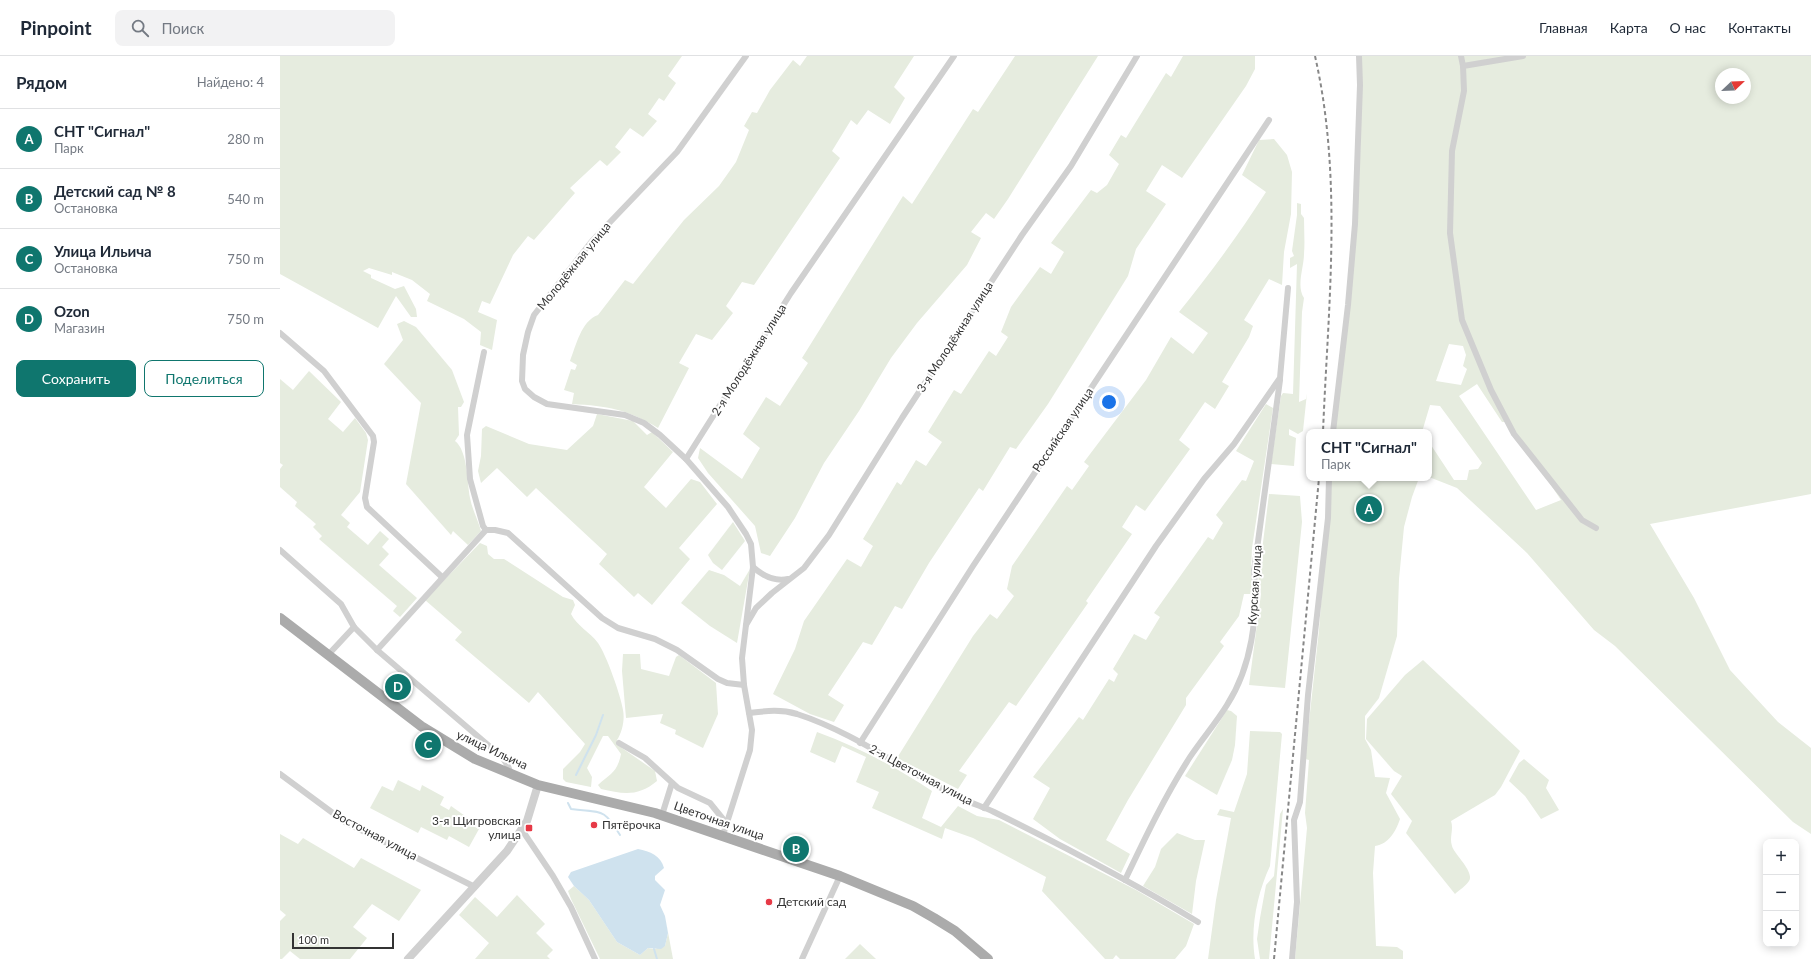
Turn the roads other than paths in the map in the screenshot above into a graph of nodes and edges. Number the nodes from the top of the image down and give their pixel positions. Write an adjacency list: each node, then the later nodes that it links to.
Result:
1 (746, 56): 14 (street, Молодёжная улица)
2 (954, 56): 14 (street, 2-я Молодёжная улица)
3 (1137, 56): 21 (street, 3-я Молодёжная улица)
4 (1359, 56): 13 (street)
5 (1461, 56): 7 (street)
6 (1523, 56): 7 (street)
7 (1463, 66): 16 (street)
8 (1269, 120): 30 (street, Российская улица)
9 (1288, 288): 12 (street, Курская улица)
10 (280, 333): 20 (street)
11 (484, 352): 17 (street)
12 (1280, 378): 35 (street, Курская улица); 41 (street, Курская улица)
13 (1333, 429)
14 (686, 459): 19 (street)
15 (1329, 481): 48 (street)
16 (1596, 528)
17 (486, 530): 20 (street); 27 (street)
18 (280, 550): 23 (street)
19 (753, 567): 21 (street); 24 (street)
20 (442, 577): 25 (street)
21 (794, 577): 24 (street, 3-я Молодёжная улица)
22 (280, 618): 26 (main road, улица Ильича)
23 (354, 627): 25 (street); 26 (street)
24 (744, 628): 27 (street)
25 (376, 650): 32 (street)
26 (328, 655): 32 (main road, улица Ильича)
27 (744, 684): 28 (street)
28 (749, 713): 30 (street, 2-я Цветочная улица); 37 (street)
29 (619, 743): 33 (street)
30 (860, 743): 35 (street, 2-я Цветочная улица)
31 (280, 774): 42 (street, Восточная улица)
32 (511, 775): 34 (main road, улица Ильича)
33 (672, 783): 36 (street); 37 (street)
34 (538, 785): 36 (main road, Цветочная улица); 38 (street)
35 (984, 808): 41 (street, 2-я Цветочная улица)
36 (662, 815): 39 (main road, Цветочная улица)
37 (727, 824): 39 (street)
38 (522, 830): 42 (street); 45 (street)
39 (723, 835): 40 (main road, Цветочная улица)
40 (840, 876): 46 (street); 47 (main road, Цветочная улица)
41 (1125, 880): 43 (street, 2-я Цветочная улица)
42 (475, 887): 44 (street)
43 (1198, 922)
44 (408, 959)
45 (595, 959)
46 (802, 959)
47 (988, 959)
48 (1292, 959)

